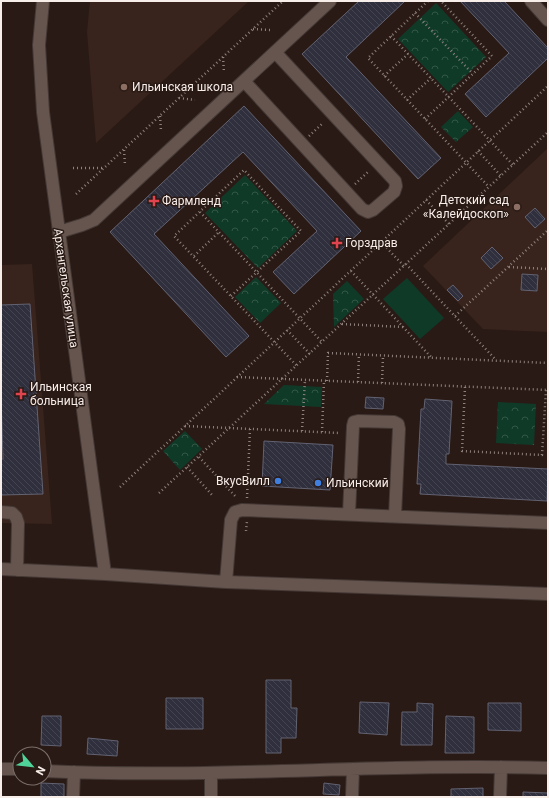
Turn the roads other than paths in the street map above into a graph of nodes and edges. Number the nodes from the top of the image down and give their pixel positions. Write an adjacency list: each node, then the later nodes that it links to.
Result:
1 (43, 1): 7 (street, Архангельская улица)
2 (330, 1): 5 (street)
3 (531, 1): 4 (street)
4 (548, 20)
5 (275, 52): 6 (street); 6 (street)
6 (244, 81): 7 (street)
7 (59, 232): 14 (street, Архангельская улица)
8 (1, 512): 13 (street)
9 (349, 514): 10 (street); 10 (street); 15 (street)
10 (395, 516): 11 (street)
11 (548, 523)
12 (1, 569): 13 (street)
13 (17, 570): 14 (street)
14 (105, 574): 15 (street)
15 (226, 582): 16 (street)
16 (548, 594)
17 (501, 767): 18 (street); 20 (street); 28 (street)
18 (548, 768)
19 (1, 769): 21 (street)
20 (353, 769): 24 (street); 27 (street)
21 (12, 770)
22 (52, 771): 23 (street)
23 (74, 772): 24 (street); 25 (street)
24 (211, 773): 26 (street)
25 (73, 797)
26 (211, 797)
27 (352, 797)
28 (500, 797)

